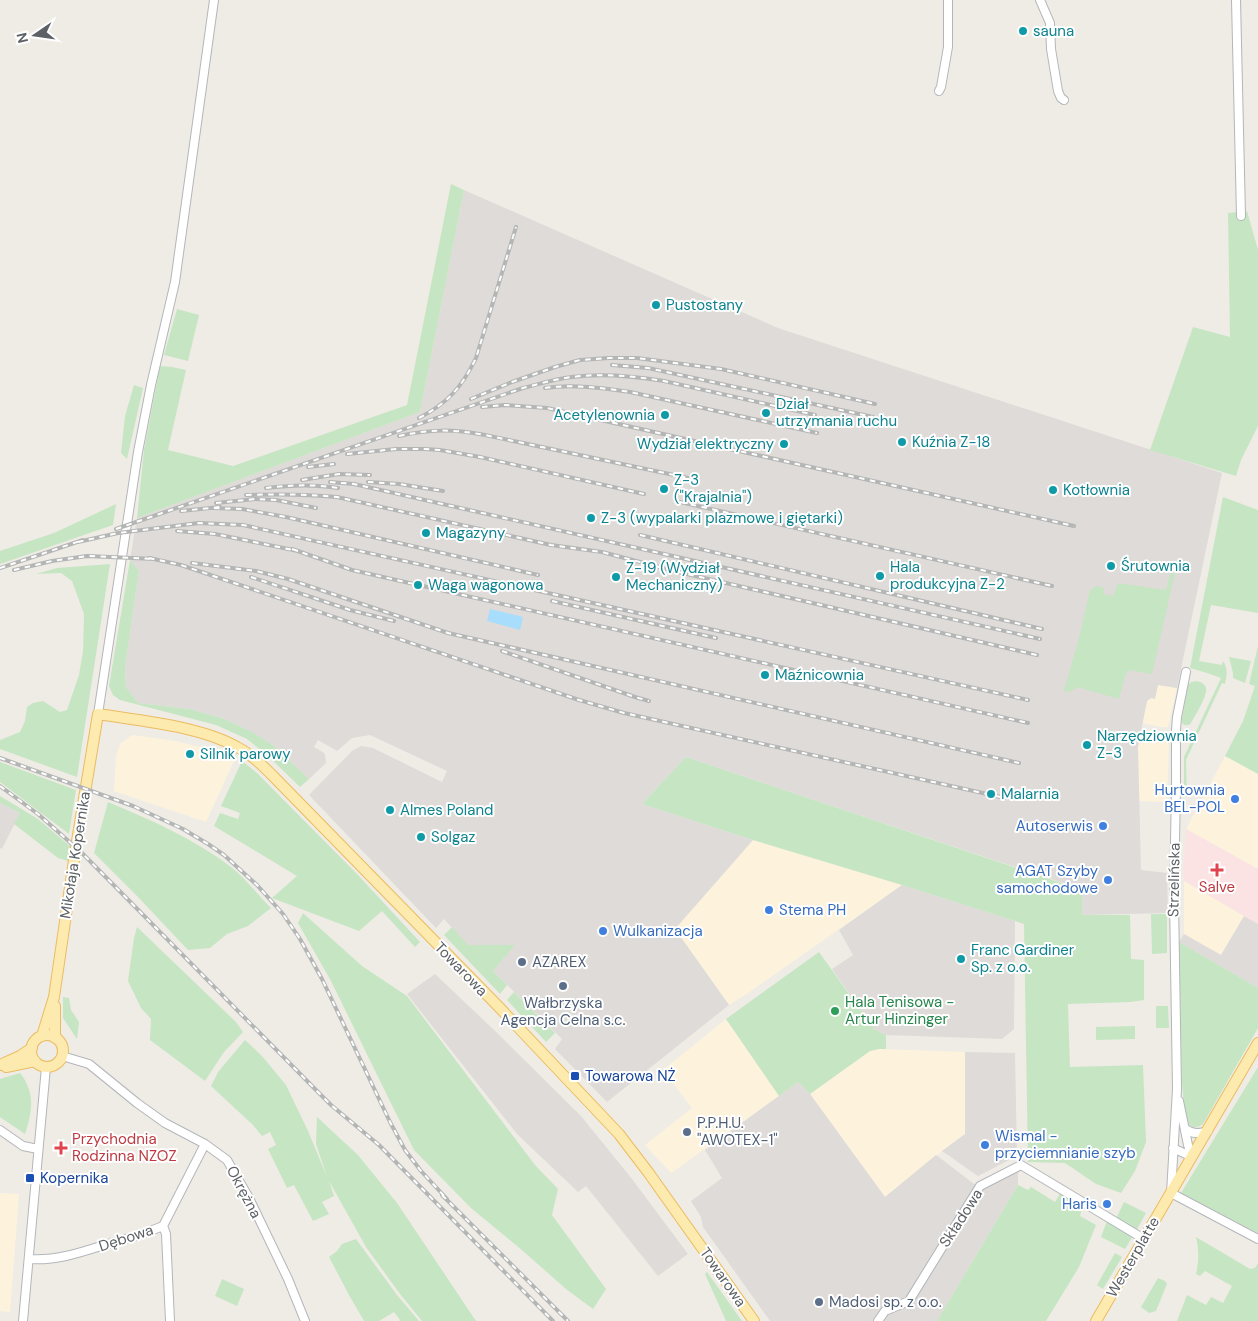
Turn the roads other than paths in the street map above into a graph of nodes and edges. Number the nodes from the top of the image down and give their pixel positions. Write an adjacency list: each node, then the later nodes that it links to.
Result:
1 (214, 0): 9 (street)
2 (948, 0): 5 (street)
3 (1040, 0): 6 (street)
4 (1236, 0): 7 (street)
5 (939, 91)
6 (1064, 100)
7 (1241, 216)
8 (1186, 672): 19 (street, Strzelińska)
9 (98, 714): 10 (main road, Mikołaja Kopernika); 35 (main road, Towarowa)
10 (54, 997): 11 (main road, Mikołaja Kopernika); 12 (main road, Mikołaja Kopernika)
11 (42, 1036): 12 (main road); 14 (main road)
12 (55, 1038): 15 (main road)
13 (1258, 1043): 22 (main road, Westerplatte)
14 (32, 1048): 16 (main road); 17 (main road)
15 (62, 1056): 18 (main road); 23 (street, Okrężna)
16 (35, 1061): 17 (main road); 18 (main road)
17 (0, 1067)
18 (46, 1067): 25 (street)
19 (1177, 1089): 20 (street, Strzelińska); 24 (street, Strzelińska)
20 (1185, 1129): 22 (street); 26 (street, Strzelińska)
21 (0, 1130): 25 (street)
22 (1208, 1131): 26 (main road, Westerplatte)
23 (205, 1144): 28 (street, Dębowa); 34 (street, Okrężna)
24 (1173, 1148): 26 (street); 27 (street, Strzelińska)
25 (38, 1149): 31 (street)
26 (1192, 1157): 27 (main road, Westerplatte)
27 (1171, 1193): 29 (main road, Westerplatte); 30 (street)
28 (163, 1226): 31 (street, Dębowa); 33 (street)
29 (1144, 1239): 36 (street, Składowa); 37 (main road, Westerplatte)
30 (1258, 1239)
31 (28, 1259): 32 (street)
32 (23, 1321)
33 (170, 1321)
34 (305, 1321)
35 (754, 1321)
36 (878, 1321)
37 (1096, 1321)

